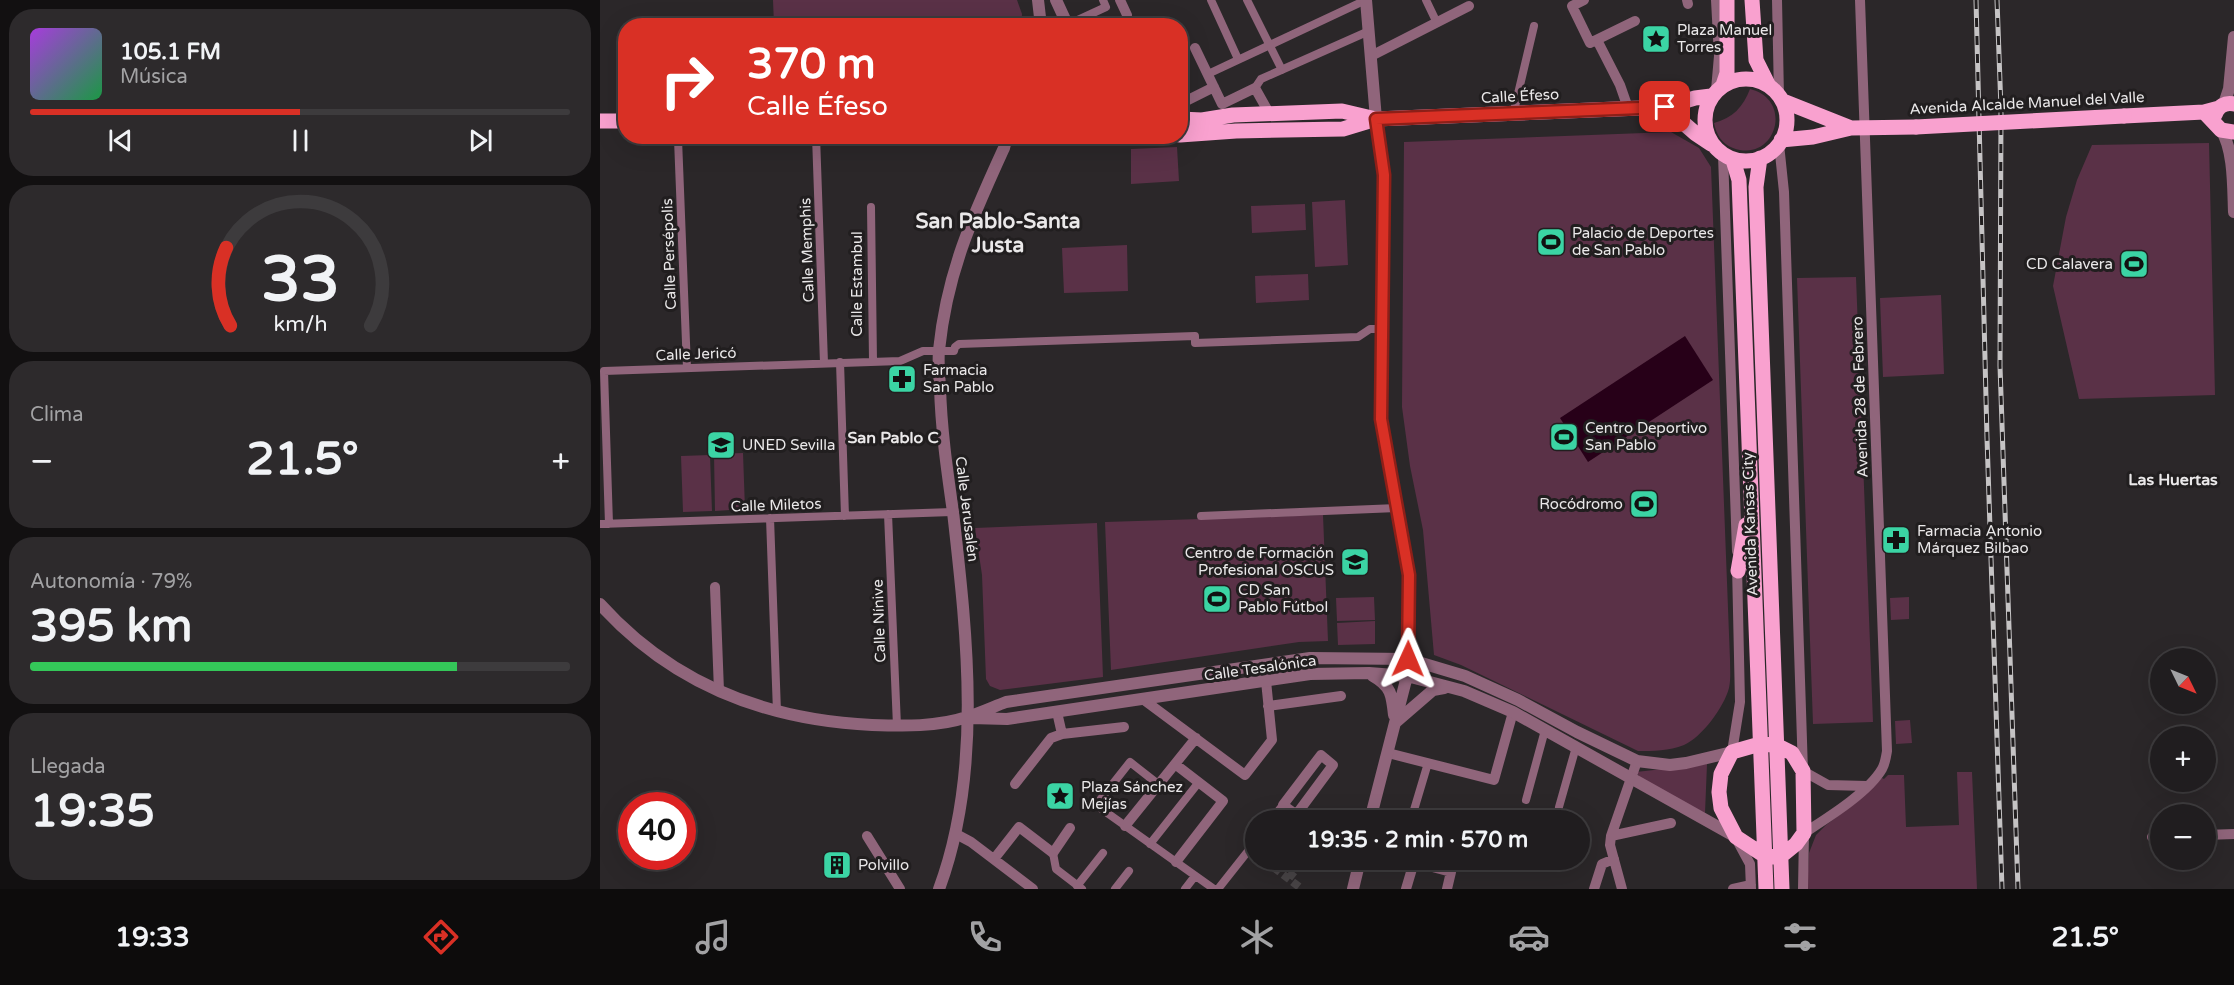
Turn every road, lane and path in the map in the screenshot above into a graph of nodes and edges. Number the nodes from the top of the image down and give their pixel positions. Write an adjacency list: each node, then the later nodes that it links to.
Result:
1 (1038, 0): 17 (street)
2 (1056, 0): 18 (street)
3 (1103, 0): 19 (street)
4 (1120, 0): 16 (street)
5 (1210, 0): 29 (street)
6 (1247, 0): 26 (street)
7 (1366, 0): 23 (street); 26 (street)
8 (1426, 0): 21 (street)
9 (1584, 0): 25 (street)
10 (1716, 0): 34 (street)
11 (1727, 0): 34 (main road)
12 (1752, 0): 35 (main road)
13 (1777, 0): 35 (street)
14 (1860, 0): 47 (street, Avenida 28 de Febrero)
15 (1469, 6): 21 (street)
16 (1127, 15)
17 (1041, 18)
18 (1064, 18)
19 (1081, 18)
20 (1635, 21): 25 (street)
21 (1437, 23): 28 (street)
22 (1534, 26): 42 (street)
23 (1369, 31): 28 (street); 30 (street)
24 (2234, 37): 37 (street)
25 (1597, 40): 39 (street)
26 (1269, 45): 29 (street); 30 (street)
27 (1195, 48): 31 (street)
28 (1371, 56): 44 (street)
29 (1238, 59): 31 (street)
30 (1282, 70): 33 (street)
31 (1208, 74): 32 (street)
32 (1214, 87): 33 (street); 36 (street)
33 (1256, 88): 41 (street)
34 (1717, 91): 35 (main road); 38 (main road, Calle Éfeso); 54 (main road)
35 (1777, 94): 47 (main road, Avenida Alcalde Manuel del Valle); 50 (main road)
36 (1188, 100)
37 (2228, 101): 40 (main road, Avenida Alcalde Manuel del Valle); 48 (main road)
38 (1665, 107): 39 (main road, Calle Éfeso); 54 (main road)
39 (1628, 108): 42 (main road, Calle Éfeso)
40 (2204, 112): 47 (main road, Avenida Alcalde Manuel del Valle, bridge); 48 (main road)
41 (1269, 114): 43 (main road, Calle Éfeso); 44 (main road, Calle Éfeso)
42 (1513, 115): 44 (main road, Calle Éfeso)
43 (1188, 119)
44 (1376, 119): 49 (main road, Calle Éfeso); 60 (street)
45 (600, 121): 46 (main road)
46 (618, 121)
47 (1858, 128): 50 (main road, Avenida Alcalde Manuel del Valle); 110 (street, Avenida 28 de Febrero)
48 (2224, 130): 55 (street)
49 (1188, 135)
50 (1780, 142): 57 (main road); 105 (street)
51 (678, 144): 65 (street, Calle Persépolis)
52 (816, 144): 64 (street, Calle Memphis)
53 (1005, 144): 61 (street, Calle Jerusalén)
54 (1712, 144): 56 (main road)
55 (2232, 147): 59 (street)
56 (1728, 157): 57 (main road); 66 (main road, Avenida Kansas City); 75 (street, Avenida Kansas City)
57 (1760, 159): 98 (main road, Avenida Kansas City)
58 (871, 207): 62 (street, Calle Estambul)
59 (2234, 212)
60 (1381, 329): 61 (street, Calle Jericó); 67 (street)
61 (939, 352): 62 (street, Calle Jericó); 68 (street, Calle Jerusalén)
62 (873, 361): 63 (street, Calle Jericó)
63 (840, 362): 64 (street, Calle Jericó); 70 (street)
64 (825, 363): 65 (street, Calle Jericó)
65 (687, 368): 74 (street, Calle Jericó)
66 (1751, 495): 75 (main road); 98 (main road, Avenida Kansas City)
67 (1397, 508): 71 (street); 78 (street)
68 (952, 512): 69 (street, Calle Miletos); 91 (street, Calle Jerusalén)
69 (888, 514): 70 (street, Calle Miletos); 93 (street, Calle Nínive)
70 (845, 516): 72 (street, Calle Miletos)
71 (1201, 516)
72 (770, 518): 74 (street, Calle Miletos); 88 (street)
73 (600, 524): 74 (street, Calle Miletos)
74 (609, 524)
75 (1737, 571): 100 (street, Avenida Kansas City)
76 (715, 587): 83 (street)
77 (600, 604): 83 (street, Calle Tesalónica)
78 (1408, 659): 80 (street); 86 (street, Calle Tesalónica); 91 (street, Calle Tesalónica)
79 (1369, 673): 80 (street, Calle Tesalónica); 81 (street, Calle Tesalónica); 92 (street)
80 (1407, 676): 82 (street, Calle Tesalónica); 92 (street)
81 (1266, 681): 85 (street, Calle Tesalónica); 87 (street)
82 (1449, 687): 90 (street, Calle Tesalónica); 92 (street)
83 (719, 691): 88 (street, Calle Tesalónica)
84 (1341, 696): 87 (street)
85 (1144, 700): 89 (street, Calle Tesalónica); 97 (street)
86 (1518, 700): 90 (street); 102 (street, Calle Tesalónica)
87 (1268, 706): 97 (street)
88 (777, 712): 93 (street, Calle Tesalónica)
89 (1057, 712): 91 (street, Calle Tesalónica); 96 (street)
90 (1513, 712): 95 (street, Calle Tesalónica); 103 (street)
91 (967, 717): 93 (street, Calle Tesalónica); 123 (street, Calle Jerusalén)
92 (1395, 723): 101 (street)
93 (897, 726)
94 (1124, 727): 96 (street)
95 (1545, 730): 99 (street, Calle Tesalónica); 111 (street)
96 (1062, 734): 108 (street)
97 (1196, 738): 104 (street)
98 (1768, 744): 100 (main road); 105 (main road); 133 (main road, Avenida Kansas City)
99 (1576, 747): 106 (street, Calle Tesalónica); 113 (street)
100 (1732, 752): 102 (street, Calle Tesalónica); 128 (main road)
101 (1388, 753): 103 (street); 117 (street)
102 (1637, 761): 106 (street)
103 (1428, 763): 118 (street)
104 (1175, 764): 107 (street); 109 (street)
105 (1803, 771): 110 (street); 122 (main road)
106 (1630, 777): 127 (street); 128 (street, Calle Tesalónica)
107 (1198, 782): 129 (street); 136 (street)
108 (1015, 784)
109 (1158, 784): 120 (street); 120 (street)
110 (1867, 786): 122 (street, Avenida 28 de Febrero)
111 (1526, 800)
112 (1283, 806): 114 (street); 115 (street); 116 (street)
113 (1559, 807)
114 (1280, 810)
115 (1289, 810)
116 (1305, 810)
117 (1374, 810)
118 (1414, 810)
119 (1671, 824): 127 (street)
120 (1125, 826): 129 (street)
121 (1070, 828): 130 (street)
122 (1804, 833): 133 (main road); 158 (street)
123 (956, 834): 134 (street); 145 (street, Calle Jerusalén)
124 (2234, 834): 125 (street)
125 (2216, 835)
126 (867, 836): 144 (street)
127 (1611, 836): 135 (street)
128 (1736, 837): 133 (main road); 143 (street)
129 (1150, 844): 136 (street)
130 (1053, 853): 134 (street); 142 (street)
131 (1103, 853): 142 (street)
132 (1245, 855): 150 (street)
133 (1772, 856): 143 (main road, Avenida Kansas City); 157 (main road, Avenida Kansas City)
134 (994, 859): 146 (street)
135 (1614, 860): 154 (street); 155 (street)
136 (1176, 862): 141 (street)
137 (1357, 870): 151 (street)
138 (1411, 870): 152 (street)
139 (1444, 870): 153 (street)
140 (1129, 871): 147 (street)
141 (1195, 876): 148 (street); 149 (street)
142 (1080, 887)
143 (1756, 888): 156 (street)
144 (900, 889)
145 (939, 889)
146 (1034, 889)
147 (1115, 889)
148 (1185, 889)
149 (1213, 889)
150 (1218, 889)
151 (1353, 889)
152 (1406, 889)
153 (1447, 889)
154 (1594, 889)
155 (1622, 889)
156 (1733, 889)
157 (1782, 889)
158 (1803, 889)

